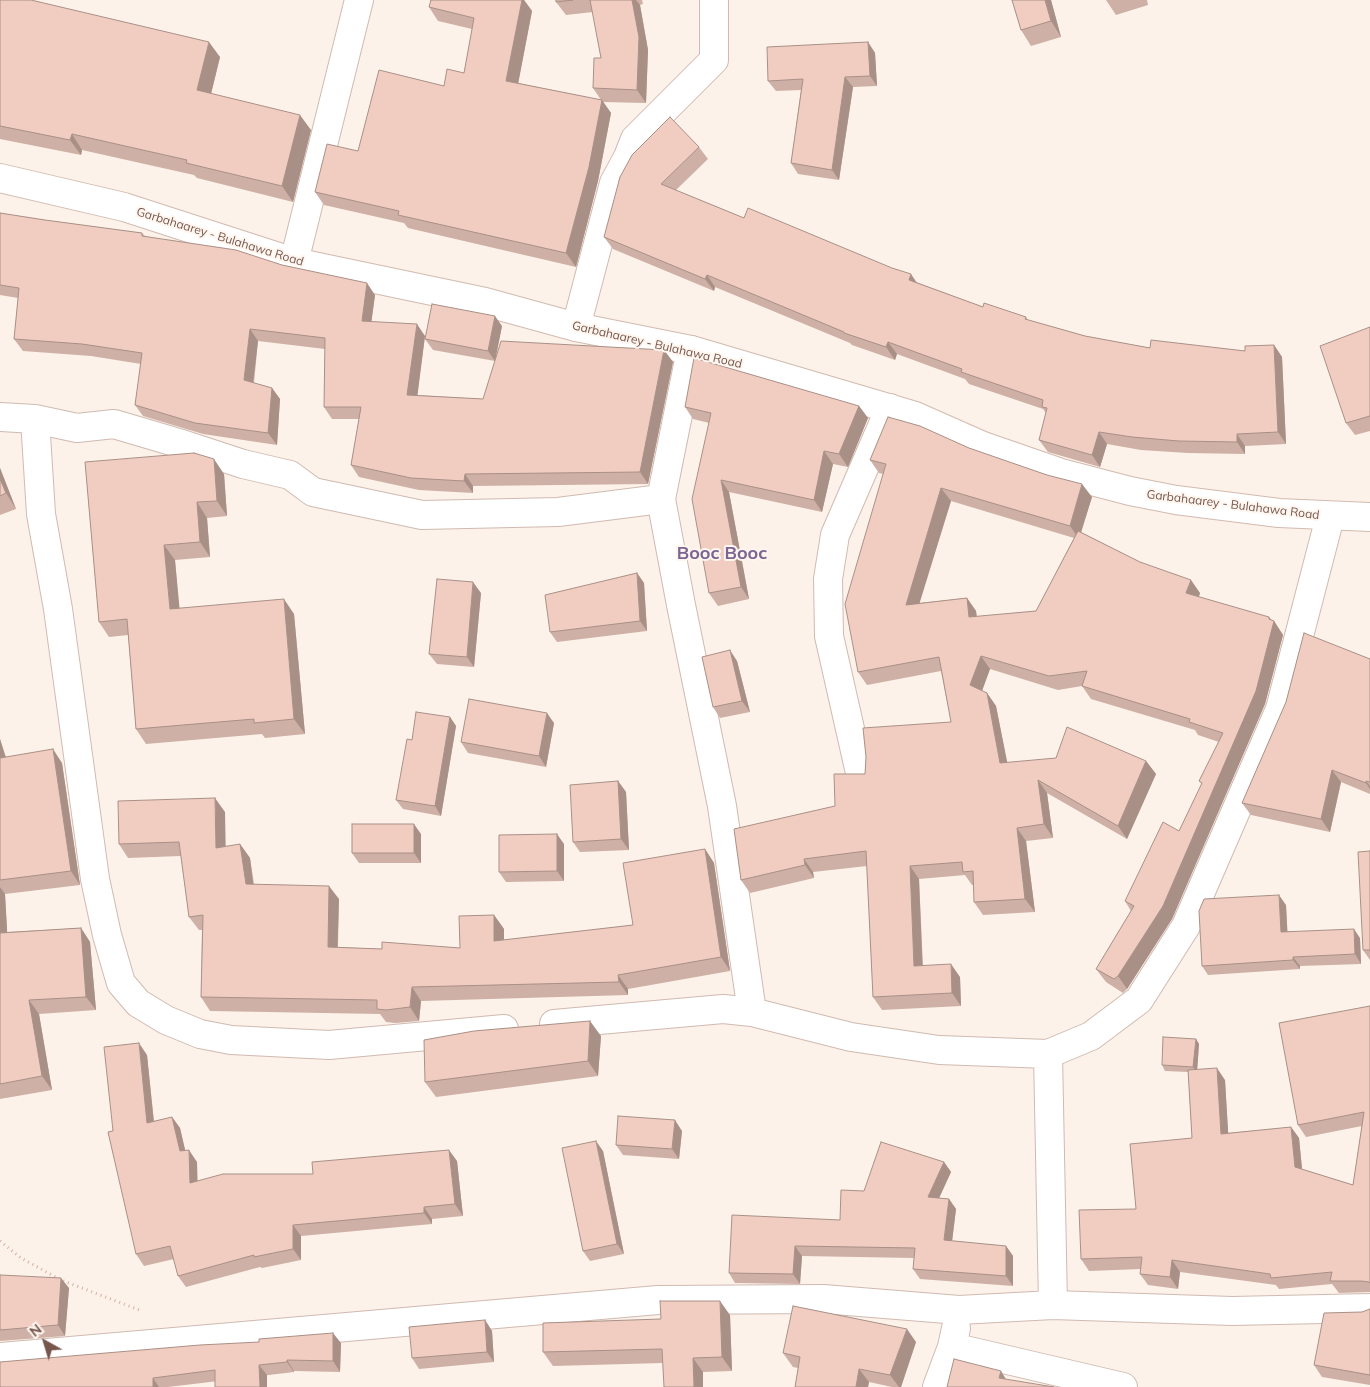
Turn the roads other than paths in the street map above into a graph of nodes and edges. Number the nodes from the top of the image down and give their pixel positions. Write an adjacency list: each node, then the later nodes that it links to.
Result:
1 (359, 0): 4 (street)
2 (714, 0): 5 (street)
3 (0, 178): 4 (street, Garbahaarey - Bulahawa Road)
4 (294, 262): 5 (street, Garbahaarey - Bulahawa Road)
5 (576, 327): 6 (street, Garbahaarey - Bulahawa Road)
6 (691, 350): 7 (street, Garbahaarey - Bulahawa Road); 10 (street)
7 (890, 408): 11 (street, Garbahaarey - Bulahawa Road); 13 (street)
8 (0, 417): 9 (street)
9 (35, 419): 10 (street); 14 (street)
10 (661, 499): 14 (street)
11 (1330, 516): 12 (street, Garbahaarey - Bulahawa Road); 15 (street)
12 (1370, 517)
13 (860, 773)
14 (752, 1012): 15 (street)
15 (1048, 1054): 16 (street)
16 (1053, 1305): 17 (street); 18 (street)
17 (1370, 1308)
18 (959, 1310): 19 (street); 20 (street)
19 (952, 1347): 21 (street); 22 (street)
20 (0, 1357)
21 (937, 1387)
22 (1123, 1387)

